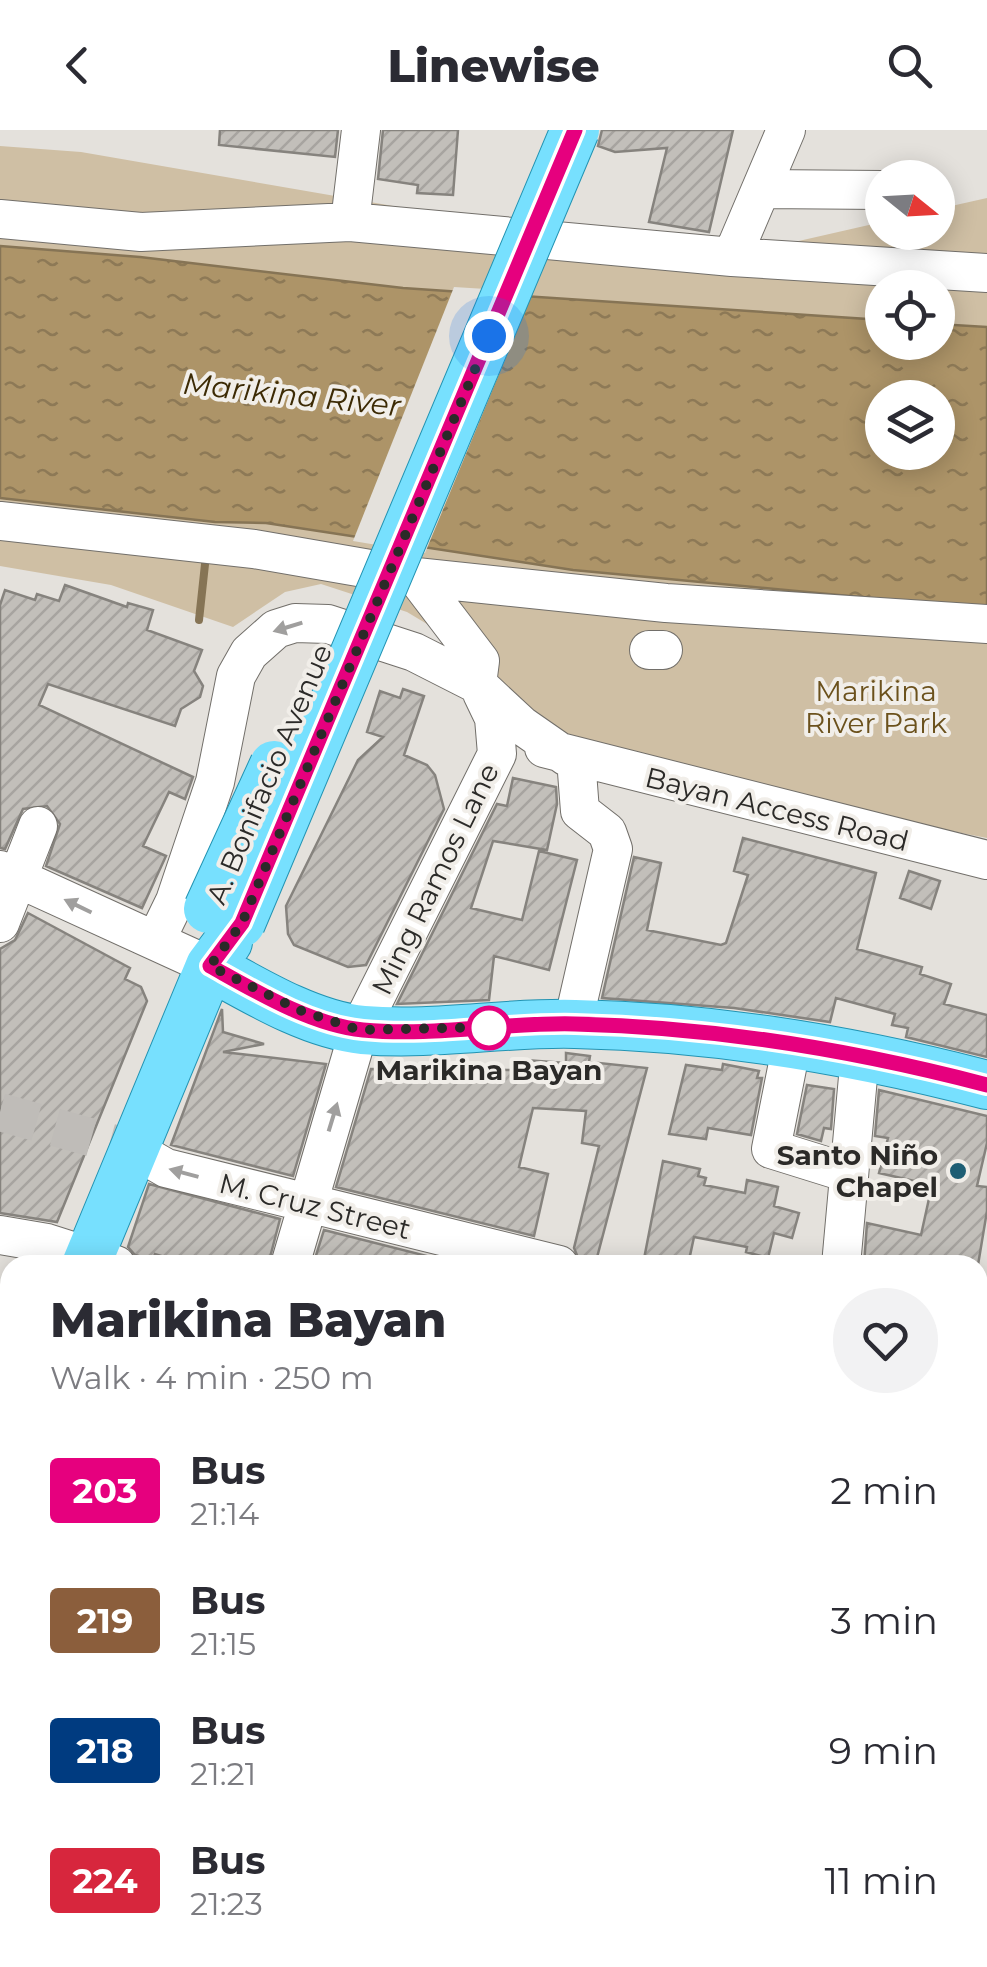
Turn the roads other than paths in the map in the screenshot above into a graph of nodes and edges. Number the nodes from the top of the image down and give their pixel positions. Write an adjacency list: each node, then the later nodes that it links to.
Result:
1 (361, 130): 8 (street)
2 (539, 130): 24 (main road, A. Bonifacio Avenue, bridge)
3 (575, 130): 24 (main road, A. Bonifacio Avenue, bridge)
4 (786, 130): 5 (street)
5 (761, 188): 6 (street); 9 (street)
6 (865, 190)
7 (0, 219): 8 (street)
8 (350, 222): 9 (street)
9 (732, 257): 10 (street)
10 (987, 274)
11 (0, 522): 12 (street)
12 (375, 570): 13 (street); 16 (street)
13 (416, 578): 14 (street); 15 (street, Ming Ramos Lane)
14 (987, 624)
15 (453, 630): 17 (street); 18 (street, Ming Ramos Lane)
16 (352, 632): 18 (street); 26 (street, one-way to 26)
17 (493, 634)
18 (477, 684): 19 (street, Ming Ramos Lane); 20 (street, Bayan Access Road)
19 (497, 754): 20 (street, Bayan Access Road); 29 (street, Ming Ramos Lane)
20 (572, 758): 22 (street, Bayan Access Road); 28 (street)
21 (38, 826): 23 (street)
22 (987, 860)
23 (9, 874): 25 (street); 26 (street, one-way to 23)
24 (225, 916): 27 (main road, A. Bonifacio Avenue)
25 (0, 923)
26 (156, 940): 27 (street)
27 (210, 966): 29 (main road); 33 (main road, A. Bonifacio Avenue)
28 (573, 1024): 29 (main road); 30 (main road)
29 (359, 1030): 35 (street, Ming Ramos Lane, one-way to 29)
30 (792, 1043): 31 (main road); 34 (street)
31 (860, 1055): 32 (main road); 34 (street)
32 (987, 1085)
33 (133, 1150): 35 (street, M. Cruz Street, one-way to 33); 38 (main road, A. Bonifacio Avenue)
34 (848, 1173): 41 (street)
35 (306, 1204): 39 (street, Ming Ramos Lane); 40 (street, M. Cruz Street)
36 (0, 1235): 37 (street)
37 (77, 1255)
38 (100, 1255)
39 (293, 1255)
40 (517, 1255)
41 (842, 1255)

